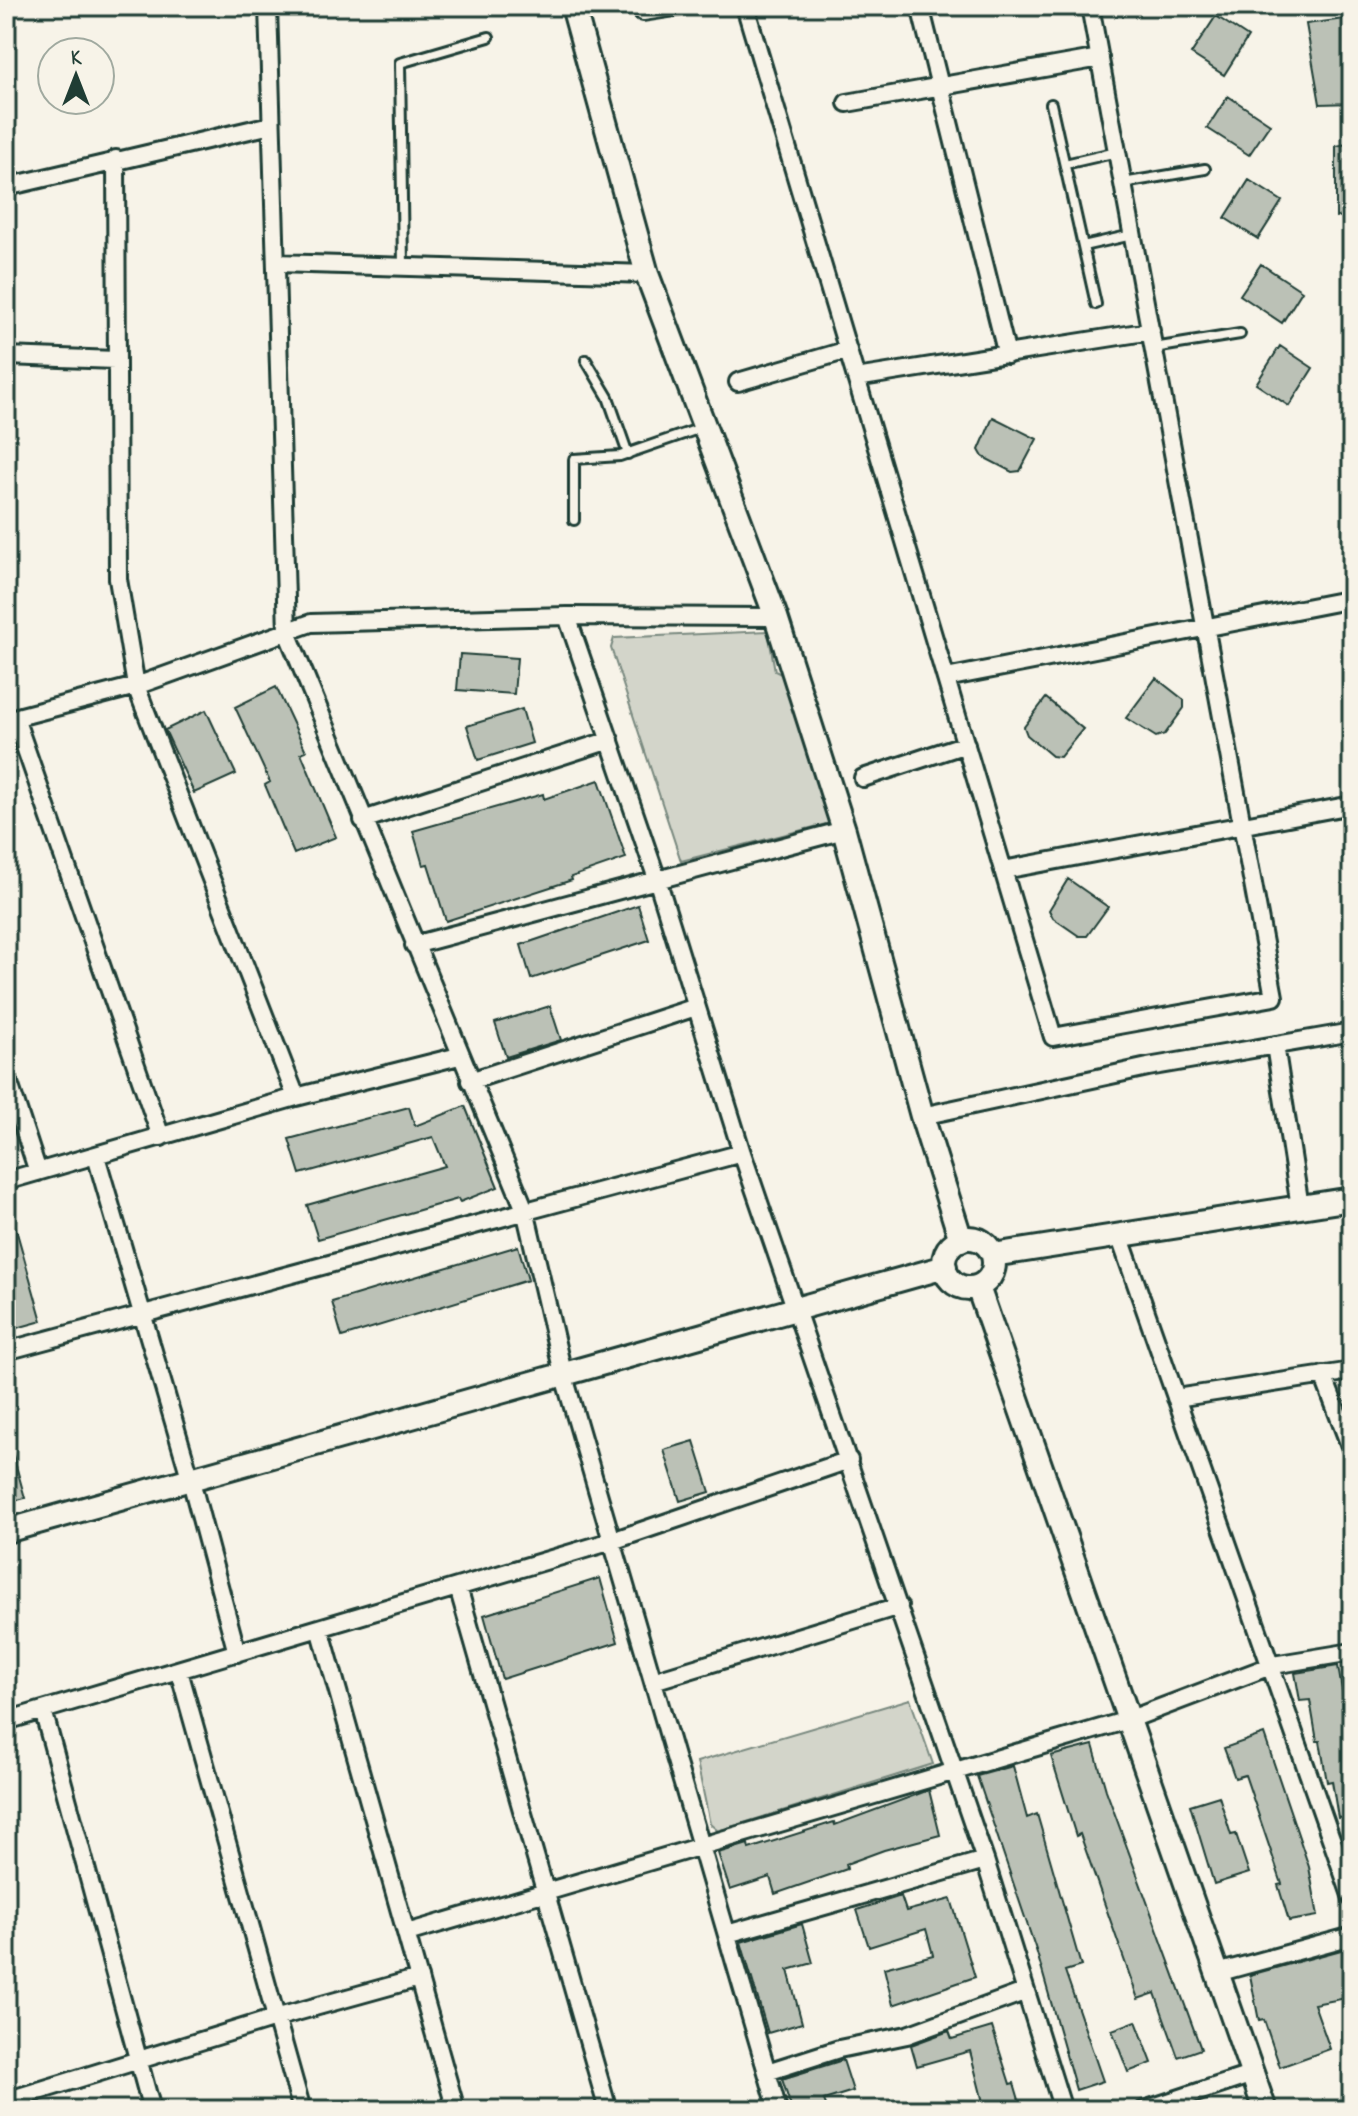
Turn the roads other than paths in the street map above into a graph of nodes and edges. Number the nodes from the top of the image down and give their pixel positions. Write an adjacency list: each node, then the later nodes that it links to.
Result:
1 (268, 6): 13 (street)
2 (682, 6): 7 (street)
3 (745, 6): 28 (street)
4 (920, 6): 10 (street)
5 (1090, 6): 9 (street)
6 (571, 11): 24 (street)
7 (643, 12)
8 (489, 37): 23 (lane)
9 (1100, 58): 10 (street); 14 (street)
10 (939, 84): 11 (street); 29 (street)
11 (847, 103)
12 (1051, 104): 16 (lane)
13 (271, 125): 15 (street); 22 (street)
14 (1117, 152): 16 (lane); 18 (street)
15 (116, 159): 19 (street); 31 (street)
16 (1065, 164): 21 (lane)
17 (1205, 169): 18 (lane)
18 (1123, 183): 20 (street)
19 (6, 187)
20 (1133, 235): 21 (lane); 27 (street)
21 (1083, 246): 25 (lane)
22 (276, 263): 23 (street); 42 (street)
23 (403, 266): 24 (street)
24 (647, 274): 35 (street)
25 (1096, 304)
26 (1240, 334): 27 (lane)
27 (1152, 339): 29 (street); 41 (street)
28 (848, 350): 33 (street); 34 (street)
29 (1007, 355): 33 (street)
30 (6, 356): 31 (street)
31 (116, 360): 44 (street)
32 (586, 360): 36 (lane)
33 (856, 378): 43 (street)
34 (738, 382)
35 (704, 427): 36 (lane); 40 (street)
36 (628, 454): 37 (lane)
37 (574, 520)
38 (1352, 599): 41 (street)
39 (567, 616): 40 (street); 42 (street); 46 (street)
40 (776, 617): 52 (street)
41 (1207, 628): 43 (street); 51 (street)
42 (287, 632): 44 (street); 50 (street)
43 (946, 678): 47 (street)
44 (136, 686): 45 (street); 62 (street)
45 (10, 719): 64 (street)
46 (610, 740): 50 (street); 54 (street)
47 (966, 744): 48 (street); 53 (street)
48 (863, 778)
49 (1352, 805): 51 (street)
50 (363, 820): 55 (street)
51 (1242, 825): 53 (street); 53 (street)
52 (844, 830): 54 (street); 63 (street)
53 (1003, 870)
54 (657, 879): 55 (street); 56 (street)
55 (414, 945): 59 (street)
56 (696, 1007): 61 (street); 65 (street)
57 (1352, 1032): 58 (street)
58 (1275, 1045): 63 (street); 70 (street)
59 (459, 1056): 61 (street); 62 (street)
60 (6, 1074): 67 (street)
61 (470, 1081): 71 (street)
62 (296, 1097): 64 (street)
63 (922, 1116): 73 (street)
64 (161, 1137): 66 (street)
65 (742, 1153): 71 (street); 77 (street)
66 (96, 1156): 67 (street); 78 (street)
67 (38, 1172): 68 (street)
68 (6, 1181)
69 (1352, 1199): 70 (street)
70 (1300, 1207): 72 (street)
71 (525, 1210): 78 (street); 81 (street)
72 (1119, 1235): 74 (street); 83 (street)
73 (961, 1240): 74 (street); 75 (street)
74 (993, 1255): 76 (street)
75 (945, 1267): 76 (street); 77 (street)
76 (978, 1287): 98 (street)
77 (797, 1307): 81 (street); 85 (street)
78 (142, 1313): 79 (street); 86 (street)
79 (6, 1351)
80 (1352, 1371): 82 (street)
81 (563, 1373): 86 (street); 88 (street)
82 (1323, 1375): 83 (street); 84 (street)
83 (1176, 1398): 94 (street)
84 (1352, 1451)
85 (849, 1460): 88 (street); 90 (street)
86 (190, 1477): 87 (street); 93 (street)
87 (6, 1531)
88 (612, 1541): 89 (street); 96 (street)
89 (458, 1587): 91 (street); 103 (street)
90 (899, 1606): 96 (street); 100 (street)
91 (320, 1628): 93 (street); 105 (street)
92 (1352, 1652): 94 (street)
93 (237, 1653): 95 (street)
94 (1273, 1665): 98 (street); 104 (street)
95 (179, 1671): 97 (street); 111 (street)
96 (653, 1681): 101 (street)
97 (43, 1710): 99 (street); 112 (street)
98 (1128, 1720): 100 (street); 108 (street)
99 (6, 1721)
100 (955, 1772): 101 (street); 102 (street)
101 (703, 1848): 103 (street); 106 (street)
102 (985, 1860): 106 (street); 110 (street)
103 (544, 1891): 105 (street); 119 (street)
104 (1352, 1898)
105 (407, 1933): 109 (street)
106 (727, 1934): 113 (street)
107 (1352, 1936): 108 (street)
108 (1217, 1973): 114 (street)
109 (419, 1978): 111 (street); 118 (street)
110 (1024, 1992): 113 (street); 121 (street)
111 (275, 2018): 112 (street); 117 (street)
112 (139, 2060): 115 (street); 116 (street)
113 (767, 2072): 120 (street)
114 (1253, 2074): 122 (street); 123 (street)
115 (6, 2101)
116 (152, 2110)
117 (302, 2110)
118 (456, 2110)
119 (608, 2110)
120 (778, 2110)
121 (1063, 2110)
122 (1144, 2110)
123 (1265, 2110)

